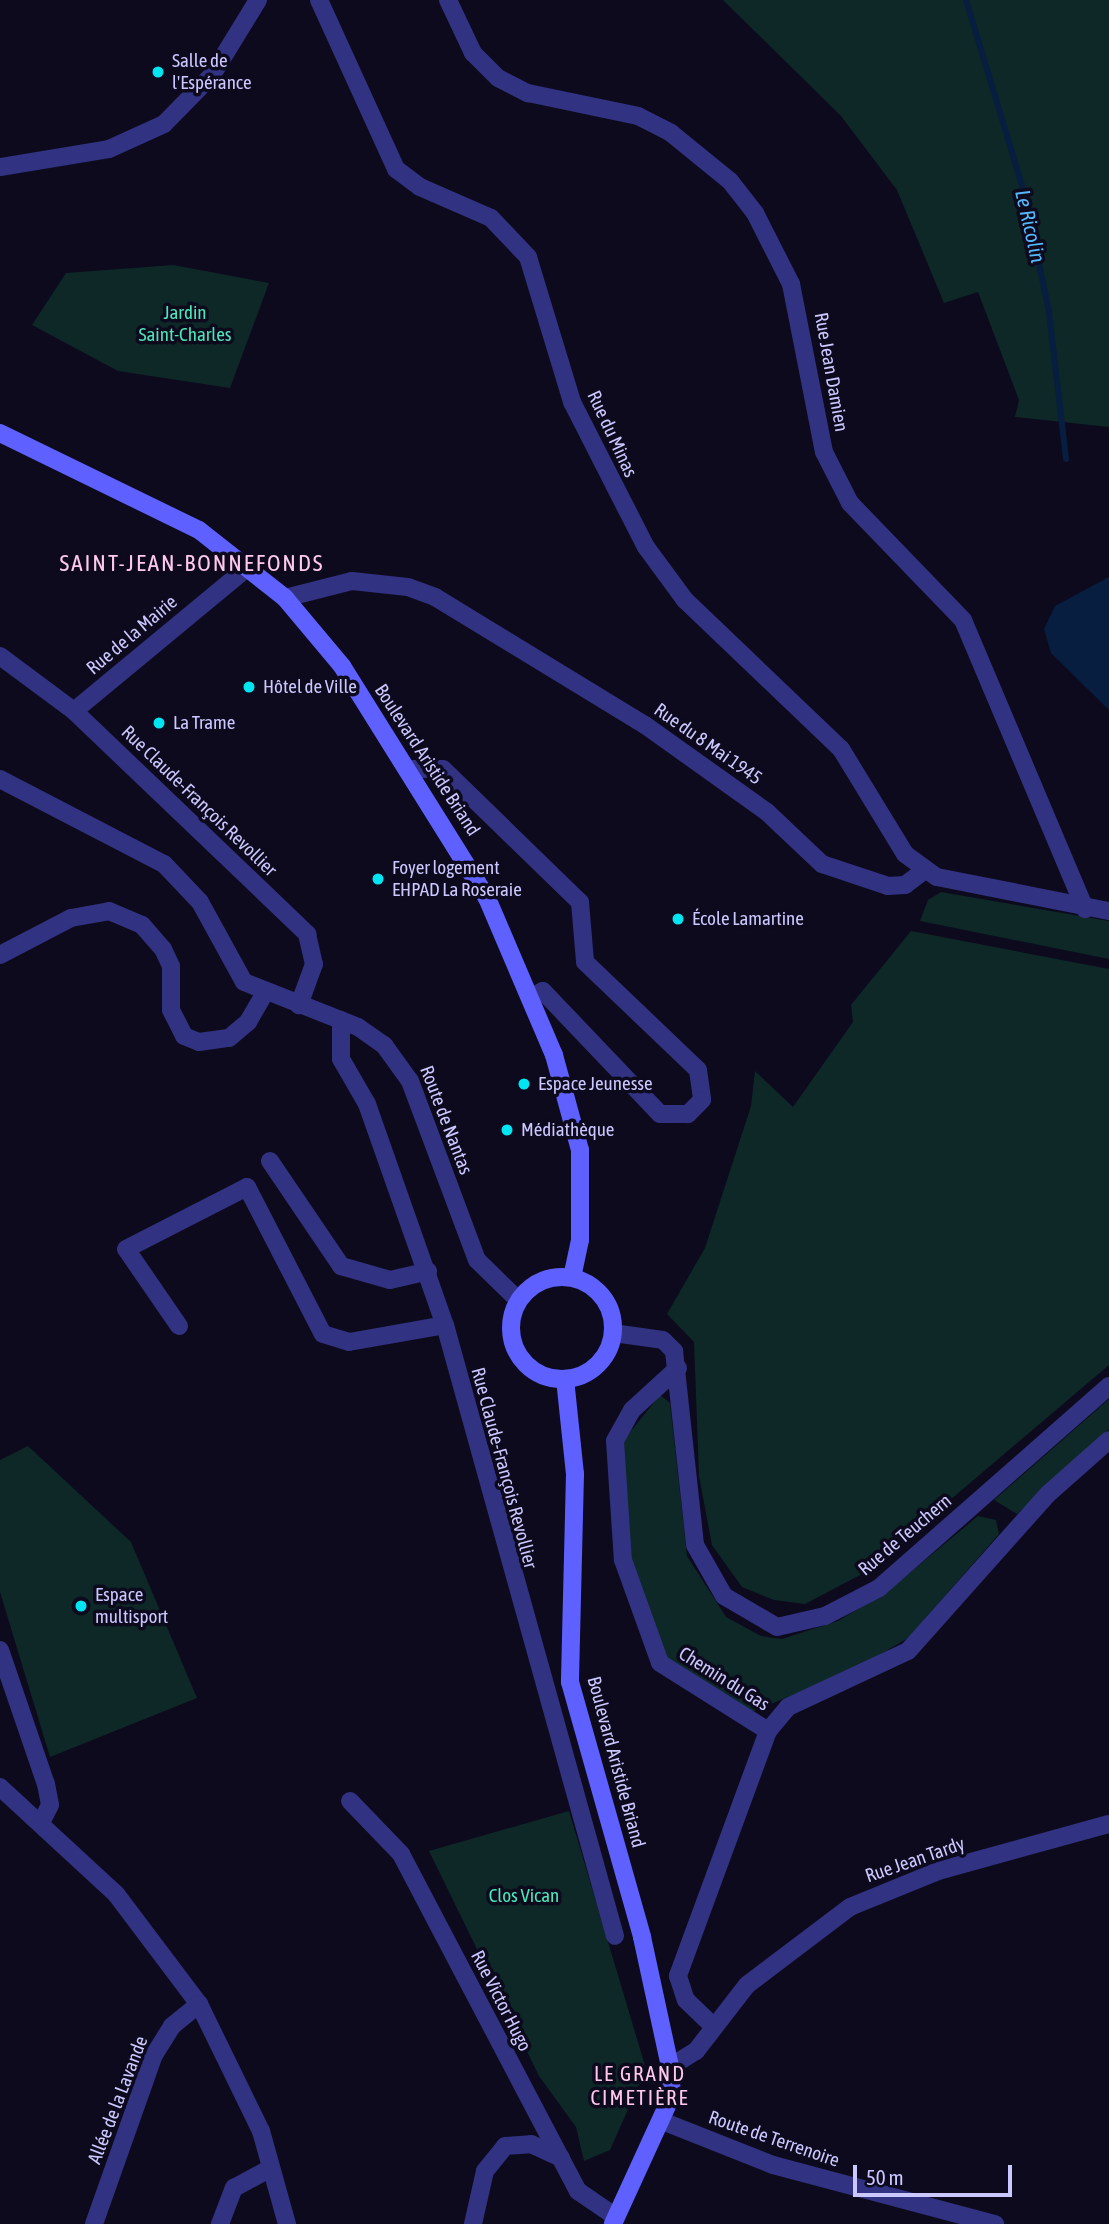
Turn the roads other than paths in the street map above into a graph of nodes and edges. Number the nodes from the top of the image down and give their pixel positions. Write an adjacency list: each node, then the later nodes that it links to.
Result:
1 (258, 0): 4 (street)
2 (319, 0): 12 (street, Rue du Minas)
3 (448, 0): 13 (street, Rue Jean Damien)
4 (0, 167)
5 (0, 433): 6 (main road, Boulevard Aristide Briand)
6 (249, 566): 7 (main road, Boulevard Aristide Briand); 9 (street, Rue de la Mairie)
7 (285, 598): 10 (main road, Boulevard Aristide Briand); 12 (street, Rue du 8 Mai 1945)
8 (0, 656): 9 (street, Rue Claude-François Revollier)
9 (74, 710): 18 (street, Rue Claude-François Revollier)
10 (409, 769): 17 (main road, Boulevard Aristide Briand); 17 (street)
11 (0, 779): 16 (street, Route de Nantas)
12 (922, 872): 13 (street)
13 (1084, 909): 14 (street)
14 (1109, 911)
15 (0, 955): 16 (street)
16 (265, 992): 18 (street, Route de Nantas)
17 (531, 997): 22 (main road, Boulevard Aristide Briand)
18 (299, 1005): 19 (street, Route de Nantas)
19 (341, 1020): 21 (street, Rue Claude-François Revollier); 23 (street, Route de Nantas)
20 (270, 1161): 21 (street)
21 (428, 1271): 24 (street, Rue Claude-François Revollier)
22 (572, 1277): 23 (main road); 26 (main road)
23 (518, 1300): 28 (main road)
24 (446, 1325): 25 (street); 37 (street, Rue Claude-François Revollier)
25 (179, 1326)
26 (613, 1333): 27 (street, Rue de Teuchern); 28 (main road)
27 (678, 1368): 29 (street, Rue de Teuchern); 32 (street, Chemin du Gas)
28 (565, 1379): 40 (main road, Boulevard Aristide Briand)
29 (1109, 1386)
30 (1109, 1440): 32 (street)
31 (0, 1650): 35 (street)
32 (768, 1731): 39 (street, Chemin du Gas)
33 (0, 1787): 35 (street)
34 (350, 1801): 42 (street, Rue Victor Hugo)
35 (41, 1823): 38 (street)
36 (1109, 1824): 39 (street, Rue Jean Tardy)
37 (615, 1936)
38 (199, 2004): 43 (street); 45 (street, Allée de la Lavande)
39 (714, 2027): 40 (street, Rue Jean Tardy)
40 (670, 2067): 41 (main road, Rue Victor Hugo)
41 (662, 2121): 44 (main road, Rue Victor Hugo); 49 (street, Route de Terrenoire)
42 (561, 2158): 44 (street, Rue Victor Hugo); 48 (street)
43 (271, 2168): 46 (street); 47 (street)
44 (614, 2221)
45 (94, 2224)
46 (220, 2224)
47 (287, 2224)
48 (473, 2224)
49 (995, 2224)

